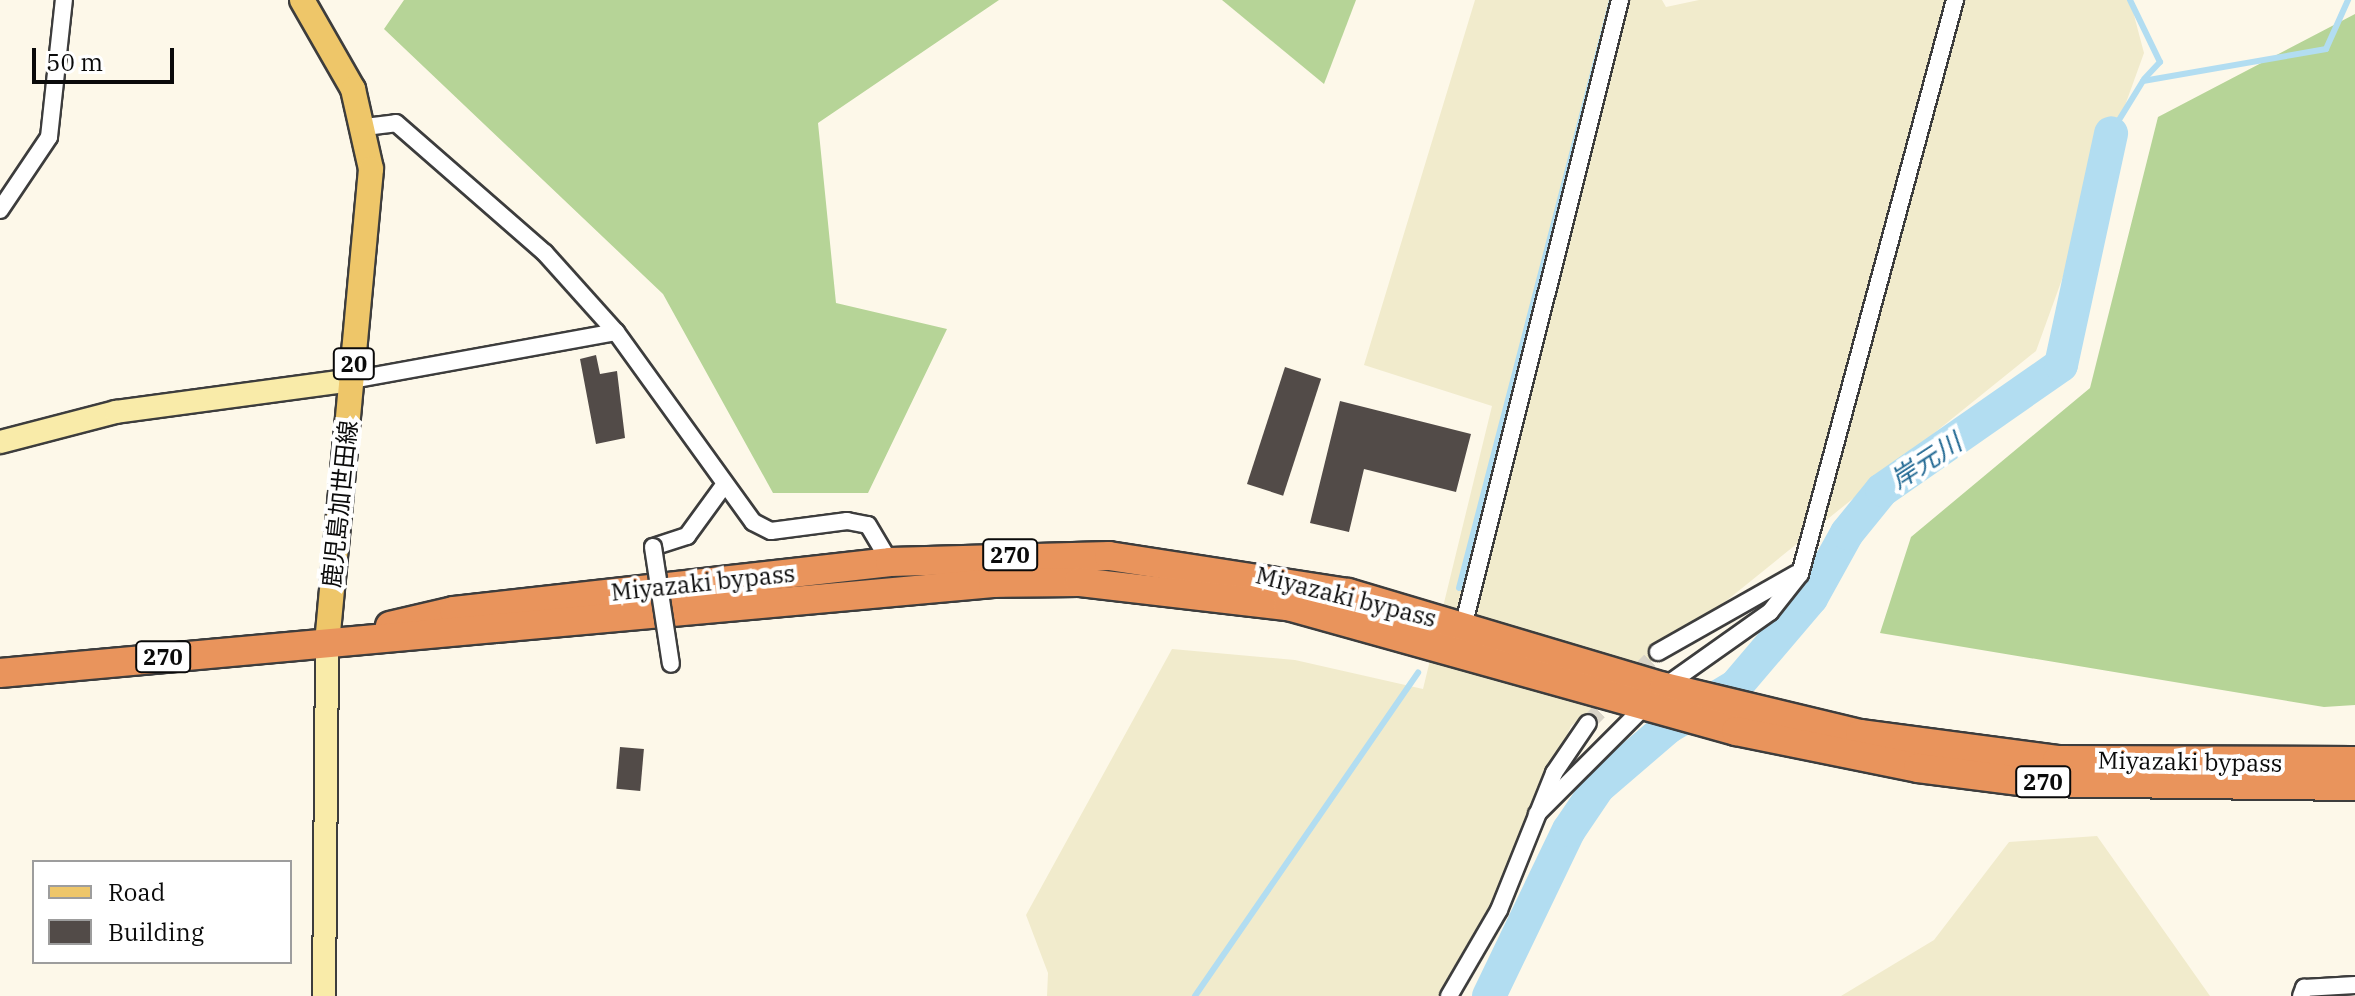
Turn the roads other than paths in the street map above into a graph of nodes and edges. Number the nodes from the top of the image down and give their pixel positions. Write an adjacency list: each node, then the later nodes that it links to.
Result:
1 (64, 0): 6 (street)
2 (302, 0): 5 (main road, 鹿児島加世田線 / 20)
3 (1620, 0): 13 (street)
4 (1955, 0): 12 (street)
5 (365, 127): 7 (street); 8 (main road, 鹿児島加世田線 / 20)
6 (0, 210)
7 (616, 332): 8 (street); 10 (street)
8 (352, 380): 9 (street); 14 (main road, 鹿児島加世田線 / 20)
9 (0, 442)
10 (722, 488): 11 (street); 16 (street, bridge)
11 (890, 562): 13 (highway, Miyazaki bypass / 270); 14 (highway, Miyazaki bypass / 270)
12 (1801, 572): 15 (street); 18 (street)
13 (1460, 638): 14 (highway, Miyazaki bypass / 270); 18 (highway, Miyazaki bypass / 270)
14 (327, 641): 17 (highway, Miyazaki bypass / 270); 25 (street)
15 (1658, 652)
16 (671, 664)
17 (0, 673)
18 (1664, 699): 19 (highway, Miyazaki bypass / 270); 23 (street)
19 (1745, 720): 21 (highway, Miyazaki bypass / 270); 22 (highway, Miyazaki bypass / 270)
20 (1588, 723): 23 (street)
21 (2355, 761)
22 (2355, 786)
23 (1537, 814): 26 (street)
24 (2355, 985): 27 (street)
25 (324, 996)
26 (1449, 996)
27 (2301, 996)

